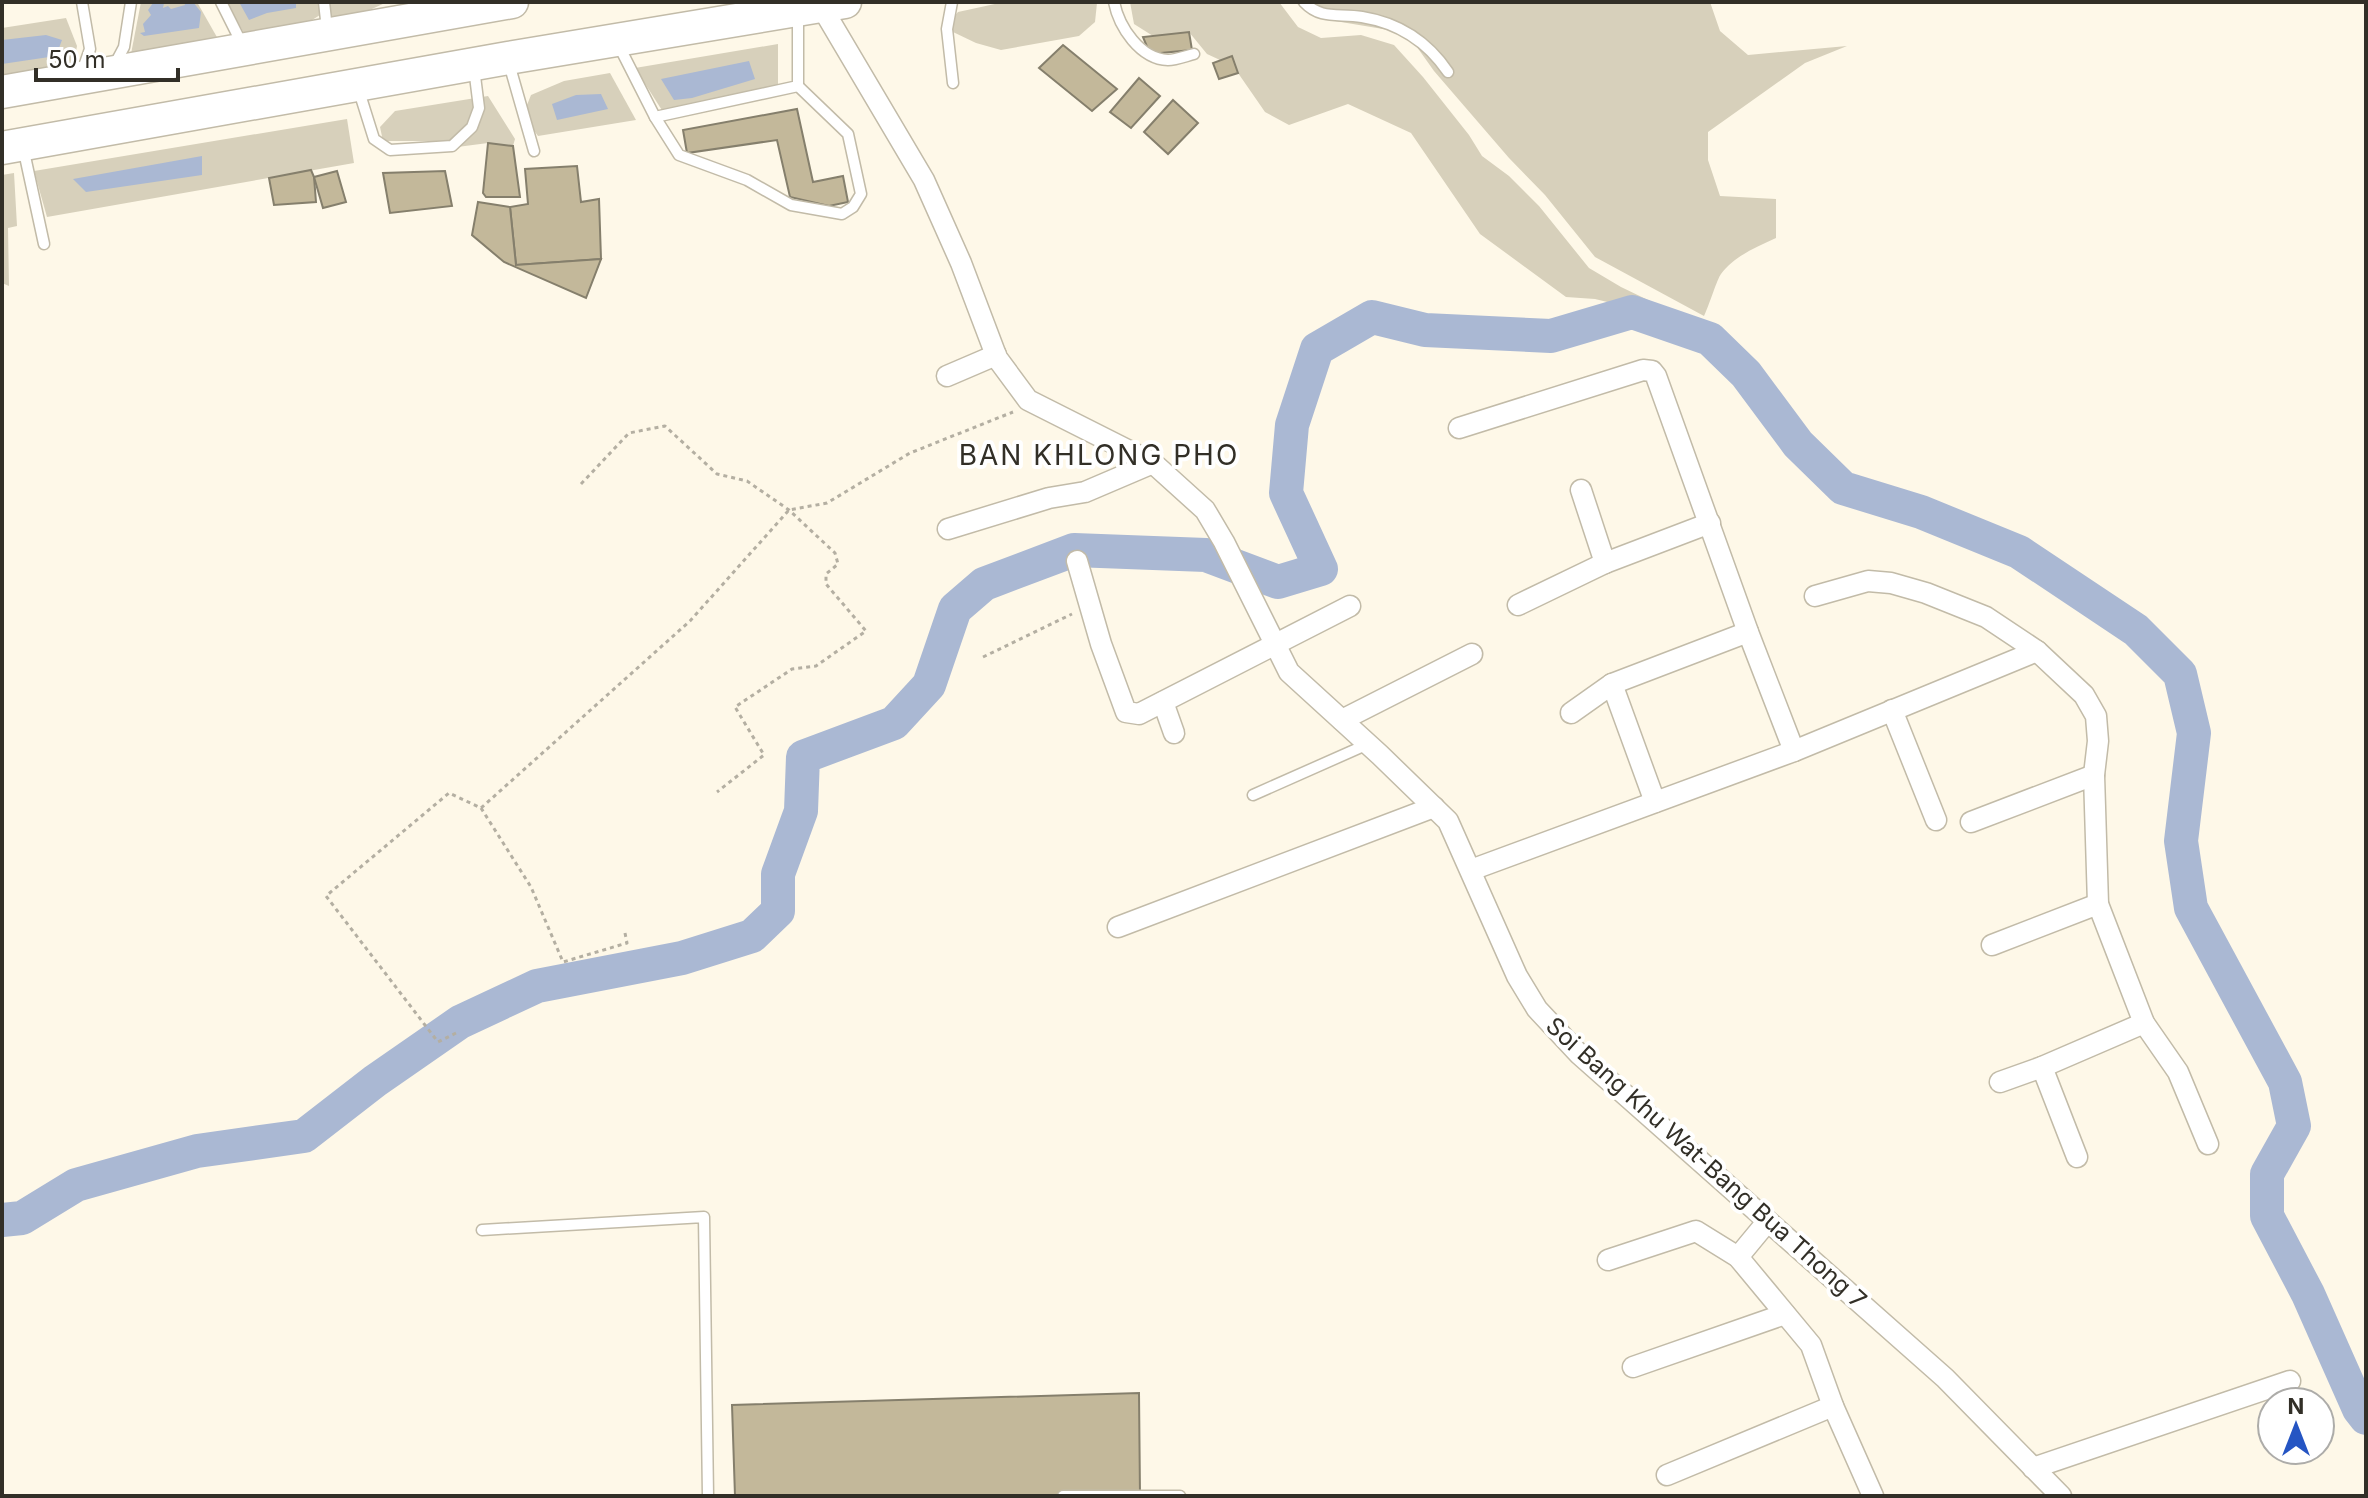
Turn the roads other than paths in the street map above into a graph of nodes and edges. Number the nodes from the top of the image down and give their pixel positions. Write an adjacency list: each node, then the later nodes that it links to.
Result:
1 (82, 2): 18 (lane)
2 (131, 2): 18 (lane)
3 (221, 2): 13 (lane)
4 (324, 2): 11 (lane)
5 (512, 2): 10 (main road)
6 (952, 2): 19 (lane)
7 (1114, 2): 14 (lane)
8 (1304, 2): 17 (lane)
9 (821, 6): 12 (main road); 21 (lane); 27 (street, Soi Bang Khu Wat-Bang Bua Thong 7)
10 (416, 10): 11 (main road)
11 (328, 35): 13 (main road)
12 (620, 48): 15 (main road); 23 (lane)
13 (245, 50): 18 (main road)
14 (1194, 54)
15 (508, 58): 16 (main road); 25 (lane)
16 (473, 65): 20 (main road); 20 (lane)
17 (1448, 72)
18 (95, 76): 22 (main road)
19 (953, 83)
20 (358, 86): 24 (main road)
21 (798, 86): 23 (lane); 23 (lane)
22 (2, 92)
23 (653, 112)
24 (12, 147): 26 (lane)
25 (534, 151)
26 (44, 244)
27 (996, 355): 28 (street); 30 (street, Soi Bang Khu Wat-Bang Bua Thong 7)
28 (947, 376)
29 (1459, 428): 32 (street)
30 (1153, 463): 33 (street); 40 (street, Soi Bang Khu Wat-Bang Bua Thong 7)
31 (1581, 490): 35 (street)
32 (1710, 523): 35 (street); 39 (street)
33 (948, 529)
34 (1077, 561): 44 (street)
35 (1605, 563): 37 (street)
36 (1815, 596): 41 (street)
37 (1518, 605)
38 (1350, 606): 40 (street)
39 (1748, 632): 43 (street); 50 (street)
40 (1275, 644): 44 (street); 47 (street, Soi Bang Khu Wat-Bang Bua Thong 7)
41 (2037, 651): 45 (street); 51 (street)
42 (1472, 654): 47 (street)
43 (1612, 684): 46 (street); 53 (street)
44 (1163, 702): 48 (street)
45 (1892, 710): 50 (street); 55 (street)
46 (1571, 713)
47 (1342, 720): 49 (street, Soi Bang Khu Wat-Bang Bua Thong 7)
48 (1174, 733)
49 (1368, 744): 52 (lane); 54 (street, Soi Bang Khu Wat-Bang Bua Thong 7)
50 (1794, 751): 53 (street)
51 (2094, 775): 56 (street); 58 (street)
52 (1253, 795)
53 (1655, 802): 57 (street)
54 (1434, 807): 57 (street, Soi Bang Khu Wat-Bang Bua Thong 7); 59 (street)
55 (1936, 820)
56 (1971, 822)
57 (1471, 870): 66 (street, Soi Bang Khu Wat-Bang Bua Thong 7)
58 (2098, 904): 60 (street); 61 (street)
59 (1118, 927)
60 (1992, 945)
61 (2144, 1023): 62 (street); 64 (street)
62 (2042, 1067): 63 (street); 65 (street)
63 (2000, 1082)
64 (2208, 1144)
65 (2077, 1157)
66 (1767, 1222): 68 (street); 74 (street, Soi Bang Khu Wat-Bang Bua Thong 7)
67 (482, 1230): 76 (lane)
68 (1738, 1257): 69 (street); 70 (street)
69 (1608, 1260)
70 (1785, 1314): 71 (street); 73 (street)
71 (1633, 1367)
72 (2290, 1381): 74 (street)
73 (1833, 1406): 75 (street); 79 (street)
74 (2033, 1468): 80 (street, Soi Bang Khu Wat-Bang Bua Thong 7)
75 (1667, 1475)
76 (708, 1496)
77 (1063, 1496): 78 (lane)
78 (1180, 1496)
79 (1873, 1496)
80 (2061, 1496)

